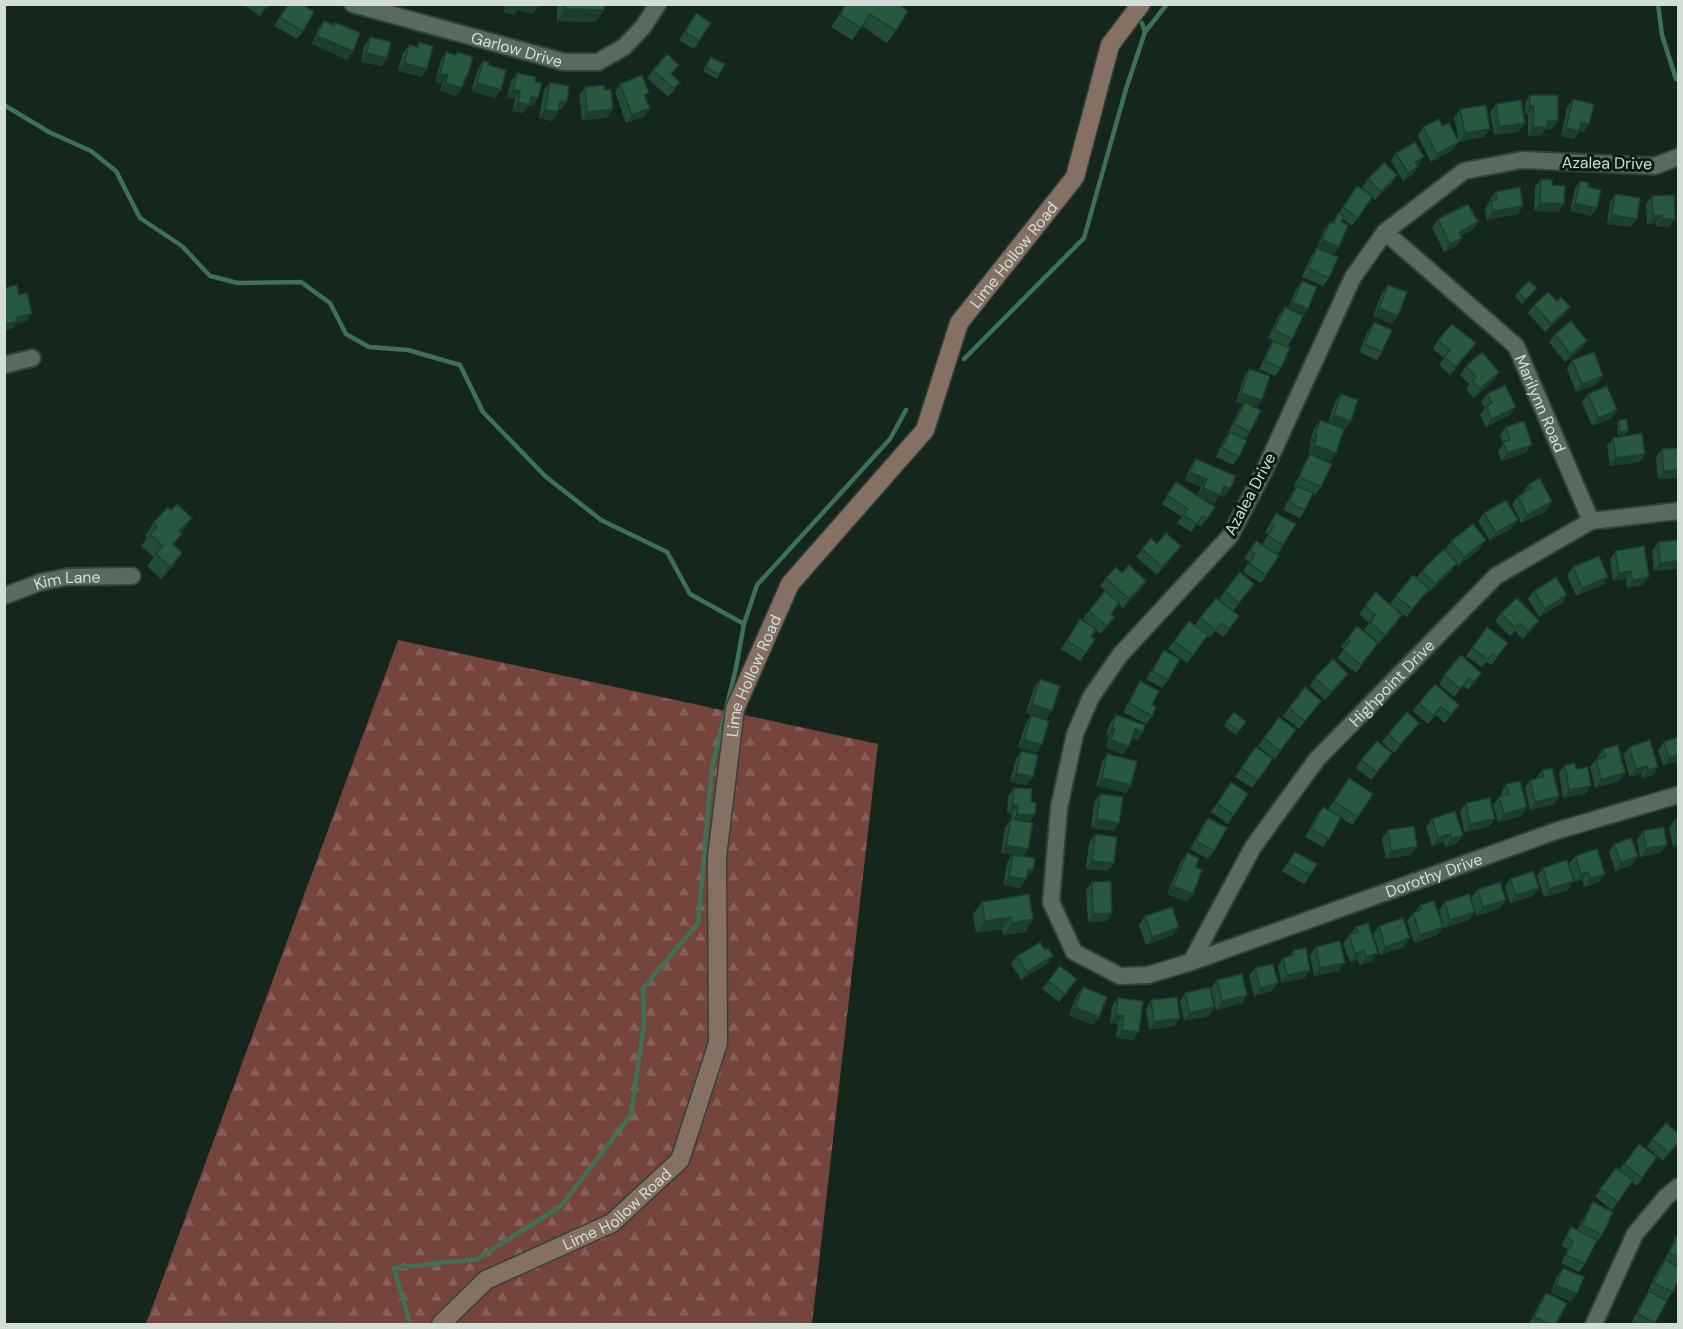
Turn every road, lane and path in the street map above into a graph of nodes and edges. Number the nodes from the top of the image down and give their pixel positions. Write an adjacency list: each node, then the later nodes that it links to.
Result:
1 (353, 4): 2 (street, Garlow Drive)
2 (658, 4)
3 (1141, 4): 15 (street, Lime Hollow Road)
4 (1678, 157): 5 (street, Azalea Drive)
5 (1385, 232): 9 (street, Marilynn Road); 13 (street, Azalea Drive)
6 (32, 358): 7 (street)
7 (4, 365)
8 (1678, 512): 9 (street, Highpoint Drive)
9 (1591, 521): 13 (street, Highpoint Drive)
10 (132, 576): 11 (street, Kim Lane)
11 (4, 596)
12 (1678, 795): 13 (street, Dorothy Drive)
13 (1191, 962)
14 (1678, 1187): 16 (street)
15 (441, 1324)
16 (1594, 1324)

